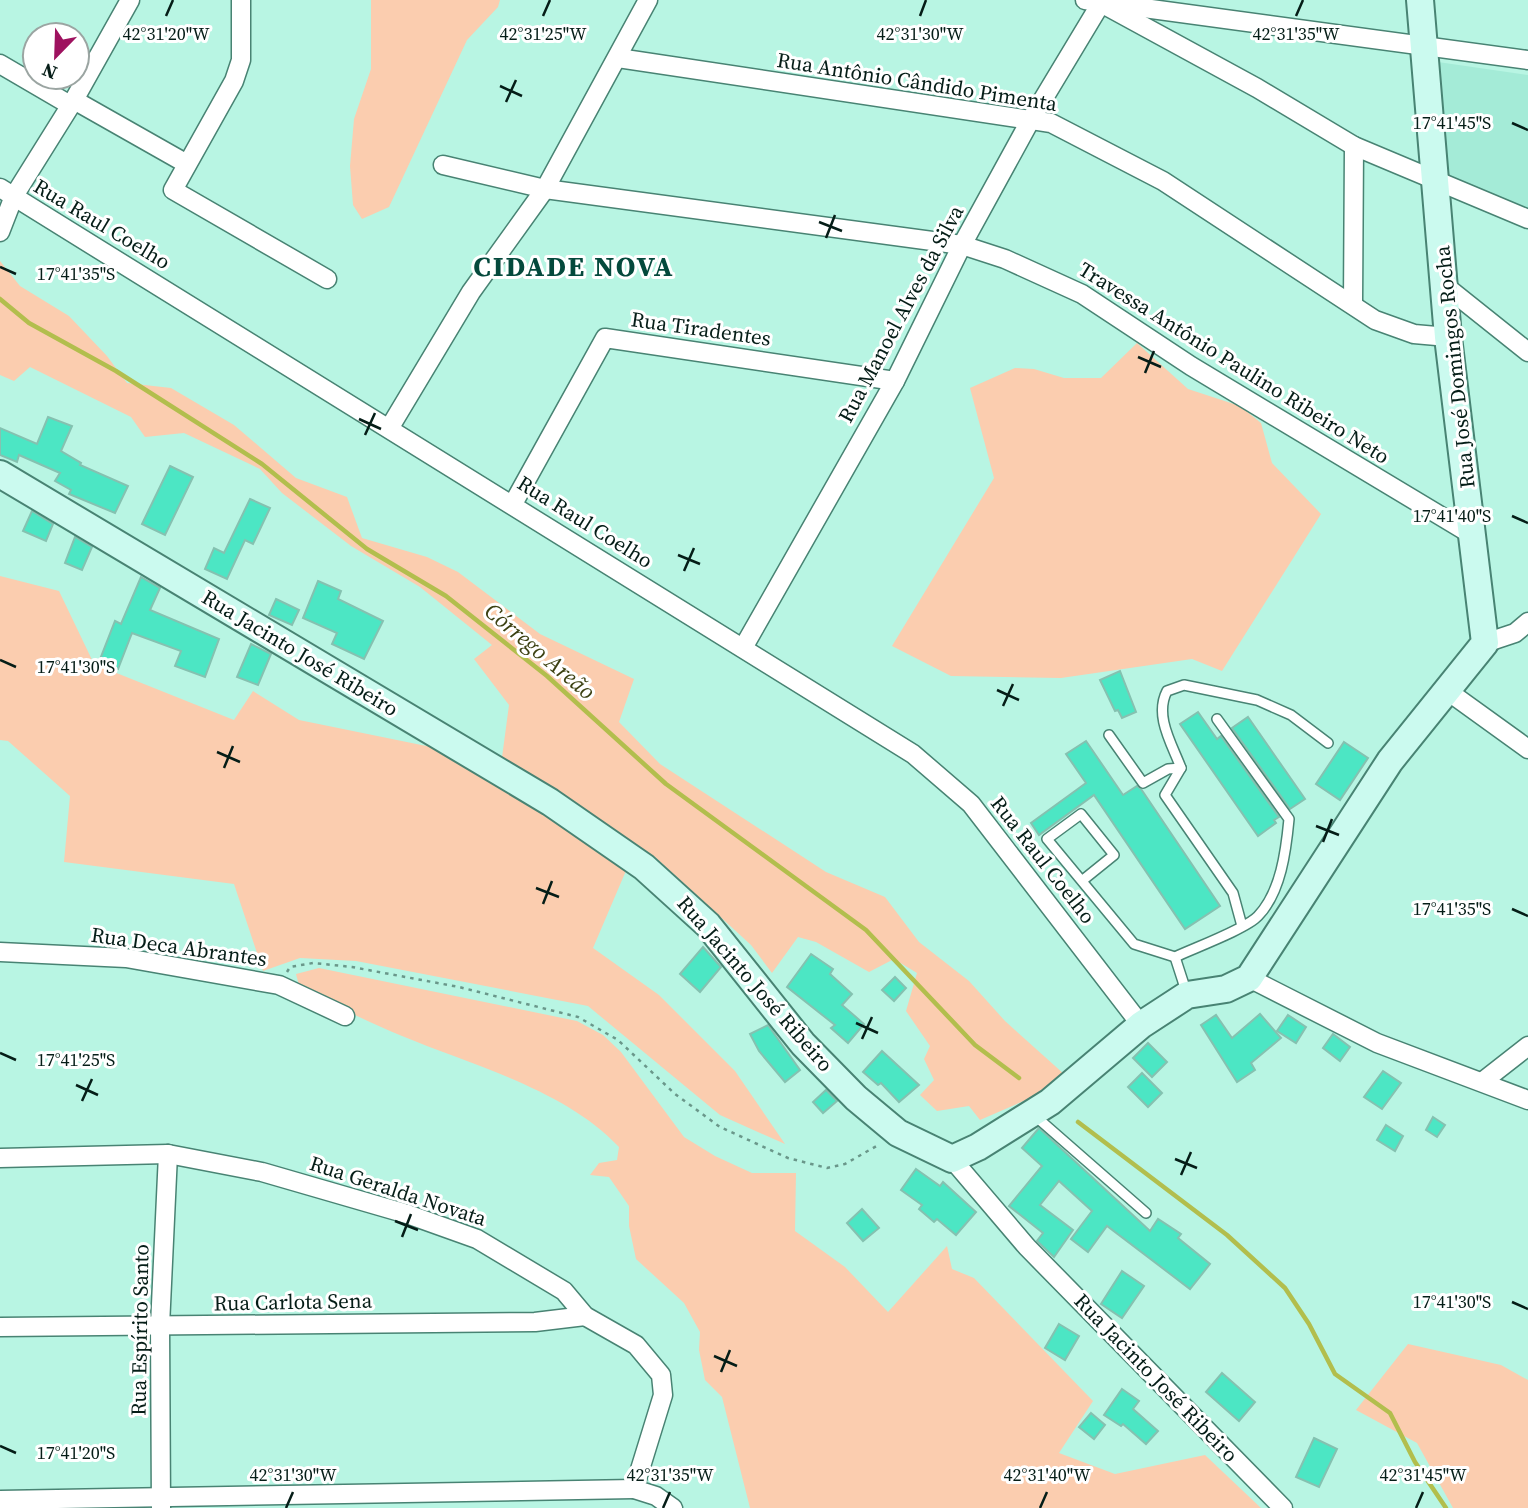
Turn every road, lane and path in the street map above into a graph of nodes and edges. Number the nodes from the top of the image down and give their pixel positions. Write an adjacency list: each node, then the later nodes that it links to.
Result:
1 (130, 0): 10 (street)
2 (241, 0): 13 (street)
3 (648, 0): 7 (street)
4 (1420, 0): 6 (street, Rua José Domingos Rocha)
5 (1093, 1): 6 (street); 11 (street, Rua Manoel Alves da Silva); 12 (street)
6 (1425, 44): 8 (street); 15 (street, Rua José Domingos Rocha)
7 (618, 58): 11 (street, Rua Antônio Cândido Pimenta); 16 (street)
8 (1528, 60)
9 (0, 64): 10 (street)
10 (72, 103): 13 (street); 17 (street)
11 (1030, 121): 20 (street, Rua Manoel Alves da Silva); 23 (street, Rua Antônio Cândido Pimenta)
12 (1354, 146): 15 (street); 23 (street)
13 (187, 164): 21 (street)
14 (443, 165): 16 (street, Travessa Antônio Paulino Ribeiro Neto)
15 (1437, 183): 18 (street); 22 (street, Rua José Domingos Rocha)
16 (545, 189): 20 (street, Travessa Antônio Paulino Ribeiro Neto); 27 (street)
17 (7, 192): 19 (street); 27 (street, Rua Raul Coelho)
18 (1528, 219)
19 (0, 232)
20 (962, 245): 26 (street, Rua Manoel Alves da Silva); 30 (street, Travessa Antônio Paulino Ribeiro Neto)
21 (327, 279)
22 (1444, 285): 24 (street, Rua José Domingos Rocha); 25 (street)
23 (1353, 304): 24 (street, Rua Antônio Cândido Pimenta)
24 (1448, 337): 30 (street, Rua José Domingos Rocha)
25 (1528, 352)
26 (895, 381): 29 (street, Rua Tiradentes); 33 (street, Rua Manoel Alves da Silva)
27 (390, 427): 29 (street, Rua Raul Coelho)
28 (0, 474): 53 (street, Rua Jacinto José Ribeiro)
29 (513, 504): 33 (street, Rua Raul Coelho)
30 (1474, 536): 32 (street, Rua José Domingos Rocha)
31 (1528, 622): 32 (street)
32 (1485, 643): 34 (street)
33 (743, 648): 48 (street, Rua Raul Coelho)
34 (1449, 692): 38 (street); 44 (street)
35 (1217, 719): 41 (lane)
36 (1108, 735): 39 (lane)
37 (1328, 743): 39 (lane)
38 (1528, 749)
39 (1181, 768): 41 (lane)
40 (1083, 880): 40 (lane); 43 (lane)
41 (1242, 926): 43 (lane)
42 (0, 953): 45 (street, Rua Deca Abrantes)
43 (1175, 957): 46 (lane)
44 (1249, 978): 46 (street); 50 (street)
45 (279, 985): 47 (street, Rua Deca Abrantes); 53 (path)
46 (1187, 995): 48 (street)
47 (345, 1016)
48 (1141, 1025): 52 (street)
49 (1528, 1046): 50 (street)
50 (1482, 1082): 51 (street)
51 (1528, 1100)
52 (1032, 1113): 56 (street); 57 (lane)
53 (898, 1133): 56 (street, Rua Jacinto José Ribeiro)
54 (168, 1154): 55 (street, Rua Geralda Novata); 58 (street, Rua Geralda Novata); 59 (street, Rua Espírito Santo)
55 (0, 1158)
56 (952, 1159): 65 (street, Rua Jacinto José Ribeiro)
57 (1146, 1213)
58 (585, 1316): 59 (street, Rua Carlota Sena); 61 (street, Rua Geralda Novata)
59 (160, 1326): 60 (street, Rua Carlota Sena); 63 (street, Rua Espírito Santo)
60 (0, 1327)
61 (634, 1489): 63 (street); 64 (street)
62 (0, 1500): 63 (street)
63 (161, 1502)
64 (673, 1508)
65 (1283, 1508)

